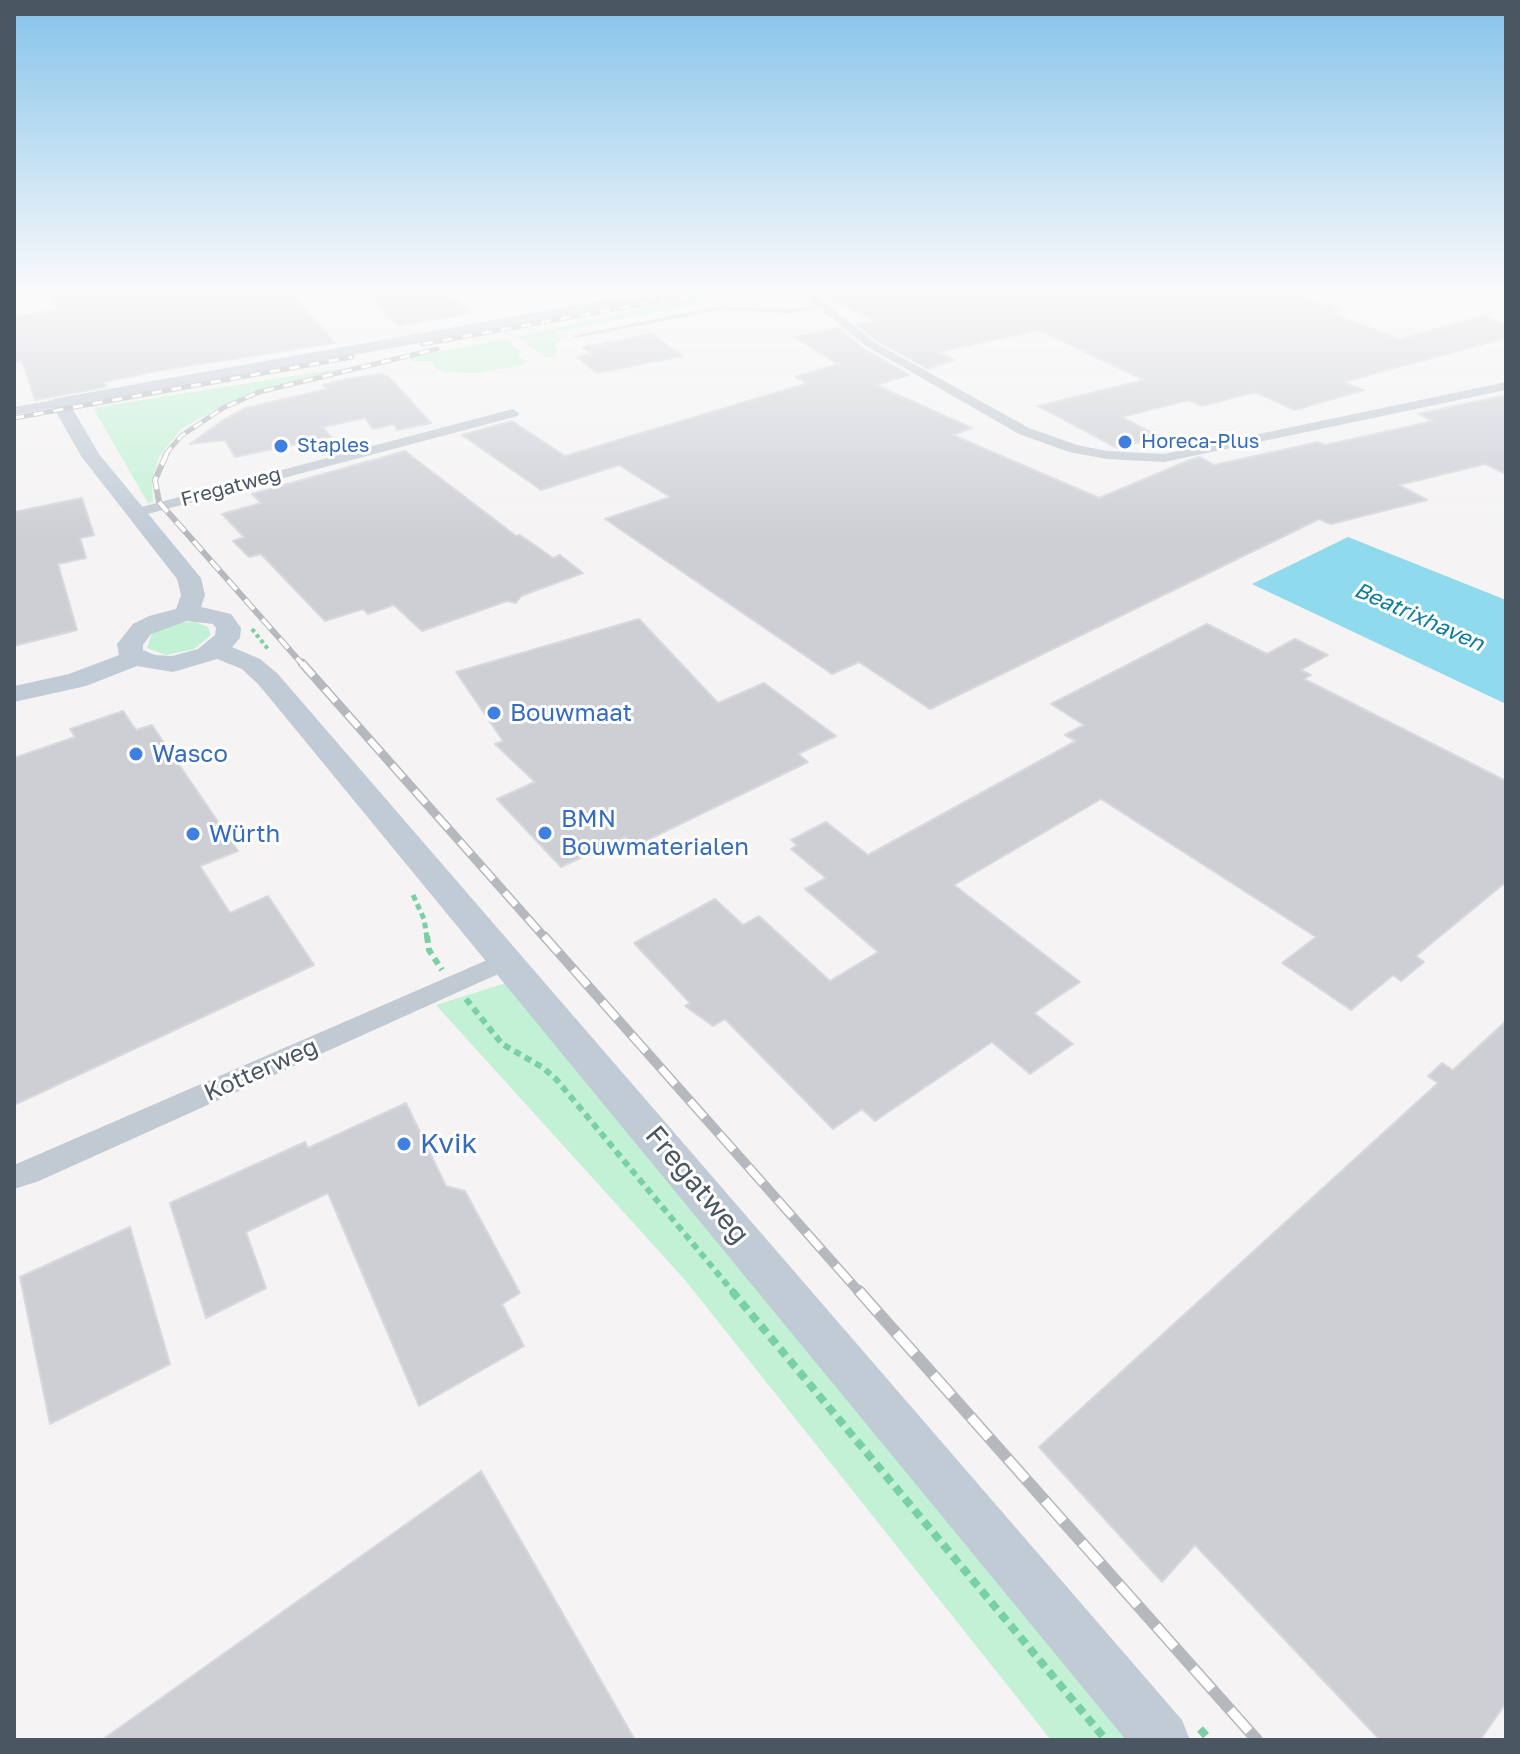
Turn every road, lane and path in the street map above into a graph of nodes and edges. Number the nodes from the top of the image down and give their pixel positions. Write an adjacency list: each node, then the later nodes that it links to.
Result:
1 (216, 375): 4 (street)
2 (925, 375): 3 (street)
3 (1506, 386)
4 (60, 403): 5 (street); 7 (street)
5 (14, 411)
6 (513, 413): 7 (street, Fregatweg)
7 (135, 513): 8 (street)
8 (187, 614): 10 (street); 12 (street)
9 (248, 624): 11 (path)
10 (216, 649): 12 (street); 15 (street, Fregatweg)
11 (272, 654)
12 (136, 658): 13 (street)
13 (14, 694)
14 (405, 883): 16 (path, Fregatweg)
15 (508, 960): 16 (street, Kotterweg); 19 (street, Fregatweg)
16 (454, 984): 17 (street, Kotterweg); 18 (path, Fregatweg)
17 (14, 1177)
18 (1106, 1740)
19 (1162, 1740)

